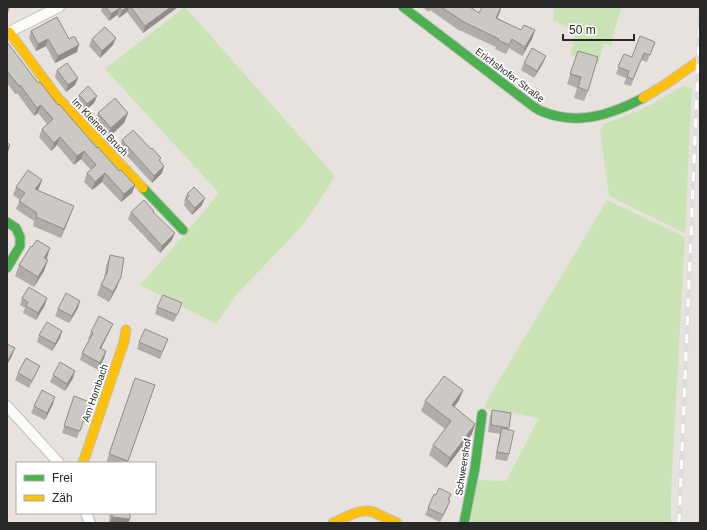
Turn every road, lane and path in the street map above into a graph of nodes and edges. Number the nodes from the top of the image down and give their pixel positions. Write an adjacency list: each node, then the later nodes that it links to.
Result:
1 (59, 7): 3 (street)
2 (403, 7): 4 (street, Erichshofer Straße)
3 (8, 33): 6 (street, Im Kleinen Bruch)
4 (700, 60)
5 (7, 222): 7 (street)
6 (183, 230)
7 (7, 268)
8 (126, 330): 12 (street, Am Hombach)
9 (7, 406): 11 (street)
10 (482, 414): 15 (street, Schweershof)
11 (58, 462)
12 (83, 462)
13 (333, 523): 14 (street)
14 (397, 523)
15 (464, 523)

